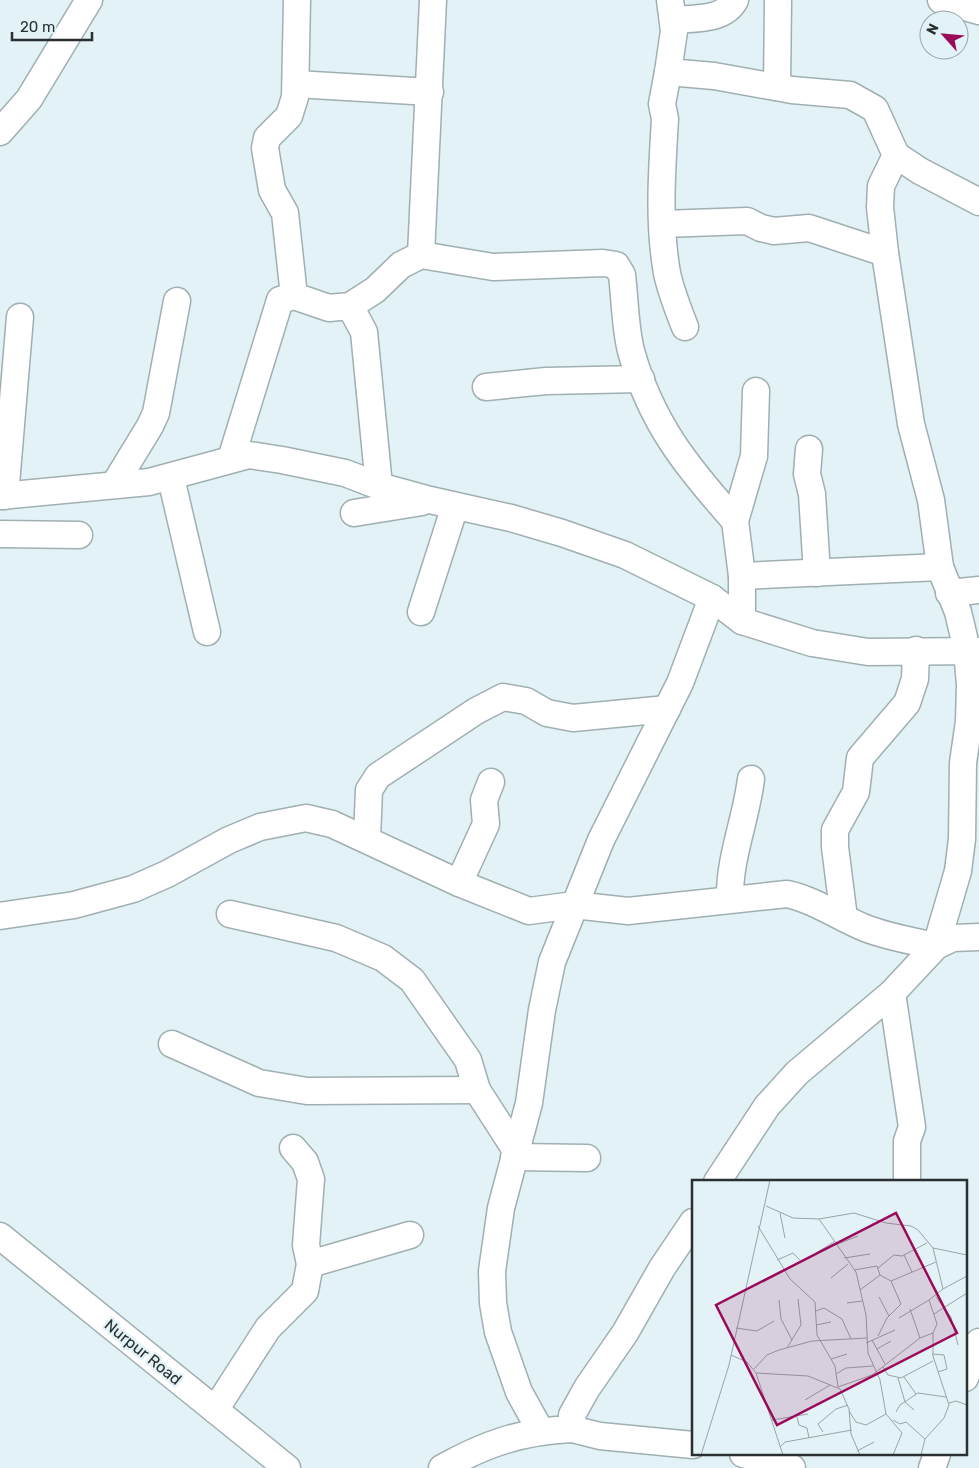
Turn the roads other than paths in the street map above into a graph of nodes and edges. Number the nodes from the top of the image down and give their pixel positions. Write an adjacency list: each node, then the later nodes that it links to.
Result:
1 (89, 0): 13 (street)
2 (297, 0): 10 (street)
3 (433, 0): 12 (street)
4 (735, 0): 7 (street)
5 (778, 0): 11 (street)
6 (941, 0): 8 (street)
7 (672, 10): 9 (street)
8 (979, 11)
9 (668, 72): 11 (street); 16 (street)
10 (296, 84): 12 (street); 19 (street)
11 (777, 87): 14 (street)
12 (430, 92): 18 (street)
13 (0, 132)
14 (896, 155): 15 (street); 17 (street)
15 (979, 202)
16 (663, 224): 17 (street); 23 (street)
17 (885, 253): 39 (street)
18 (421, 255): 21 (street); 24 (street)
19 (294, 296): 21 (street); 28 (street)
20 (177, 302): 30 (street)
21 (350, 306): 31 (street)
22 (20, 317): 32 (street)
23 (685, 327)
24 (641, 379): 25 (street); 36 (street)
25 (486, 386)
26 (756, 391): 36 (street)
27 (809, 449): 40 (street)
28 (231, 458): 29 (street); 31 (street)
29 (171, 478): 30 (street); 47 (street)
30 (114, 485): 32 (street)
31 (379, 486): 33 (street)
32 (3, 496)
33 (430, 500): 34 (street); 35 (street)
34 (455, 506): 44 (street); 45 (street)
35 (354, 513)
36 (735, 521): 41 (street)
37 (0, 534): 38 (street)
38 (79, 535)
39 (940, 567): 40 (street); 43 (street)
40 (816, 573): 41 (street)
41 (742, 576): 46 (street)
42 (979, 590): 43 (street)
43 (949, 592): 49 (street)
44 (712, 598): 46 (street); 50 (street)
45 (420, 612)
46 (742, 621): 48 (street)
47 (206, 632)
48 (916, 650): 49 (street); 59 (street)
49 (973, 650): 61 (street)
50 (667, 709): 53 (street); 56 (street)
51 (751, 779): 55 (street)
52 (491, 782): 54 (street)
53 (367, 838): 54 (street); 58 (street)
54 (459, 883): 56 (street)
55 (730, 900): 56 (street); 59 (street)
56 (574, 905): 66 (street)
57 (230, 914): 64 (street)
58 (0, 916)
59 (844, 918): 61 (street)
60 (979, 937): 61 (street)
61 (936, 946): 62 (street)
62 (892, 993): 68 (street); 69 (street)
63 (172, 1044): 64 (street)
64 (476, 1090): 66 (street)
65 (293, 1148): 73 (street)
66 (515, 1153): 67 (street); 78 (street)
67 (587, 1158)
68 (718, 1180)
69 (907, 1180)
70 (692, 1223): 77 (street)
71 (410, 1235): 73 (street)
72 (0, 1236): 76 (street, Nurpur Road)
73 (310, 1264): 76 (street)
74 (979, 1342): 75 (street)
75 (966, 1375)
76 (215, 1410): 82 (street, Nurpur Road)
77 (572, 1429): 78 (street); 79 (street)
78 (540, 1430): 83 (street)
79 (692, 1445)
80 (750, 1456): 84 (street)
81 (936, 1456): 85 (street)
82 (287, 1468)
83 (442, 1468)
84 (792, 1468)
85 (932, 1468)

